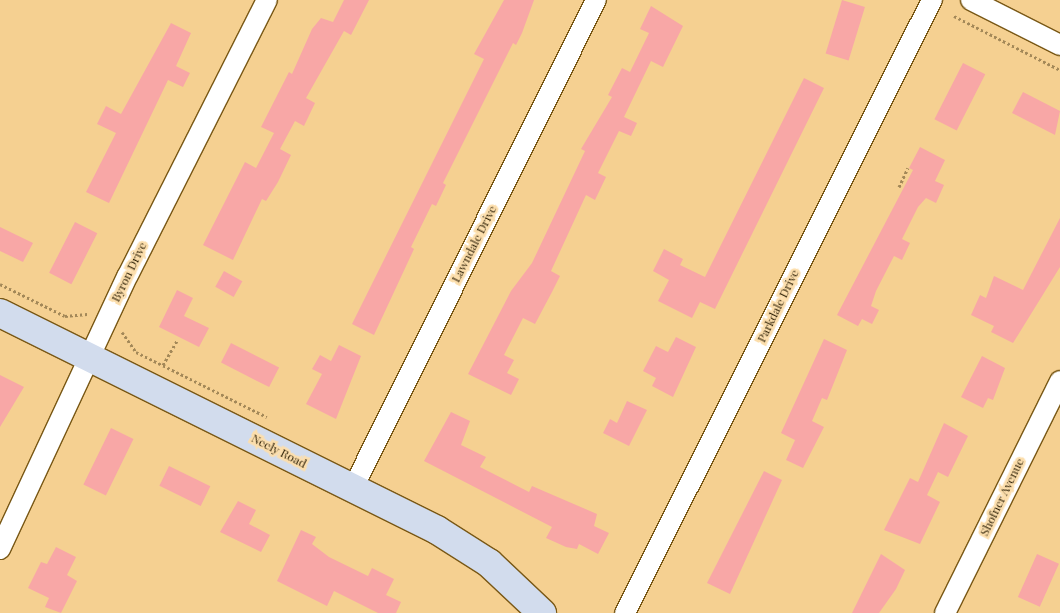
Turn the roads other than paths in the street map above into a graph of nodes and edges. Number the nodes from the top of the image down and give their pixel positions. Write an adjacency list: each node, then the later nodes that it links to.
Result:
1 (267, 0): 7 (street, Byron Drive)
2 (596, 0): 9 (street, Lawndale Drive)
3 (932, 0): 12 (street, Parkdale Drive)
4 (971, 0): 5 (street)
5 (1060, 45)
6 (0, 313): 7 (street, Neely Road)
7 (89, 356): 9 (street, Neely Road); 10 (street, Byron Drive)
8 (1060, 381): 13 (street, Shofner Avenue)
9 (353, 488): 11 (street, Neely Road)
10 (0, 549)
11 (542, 613)
12 (625, 613)
13 (945, 613)

